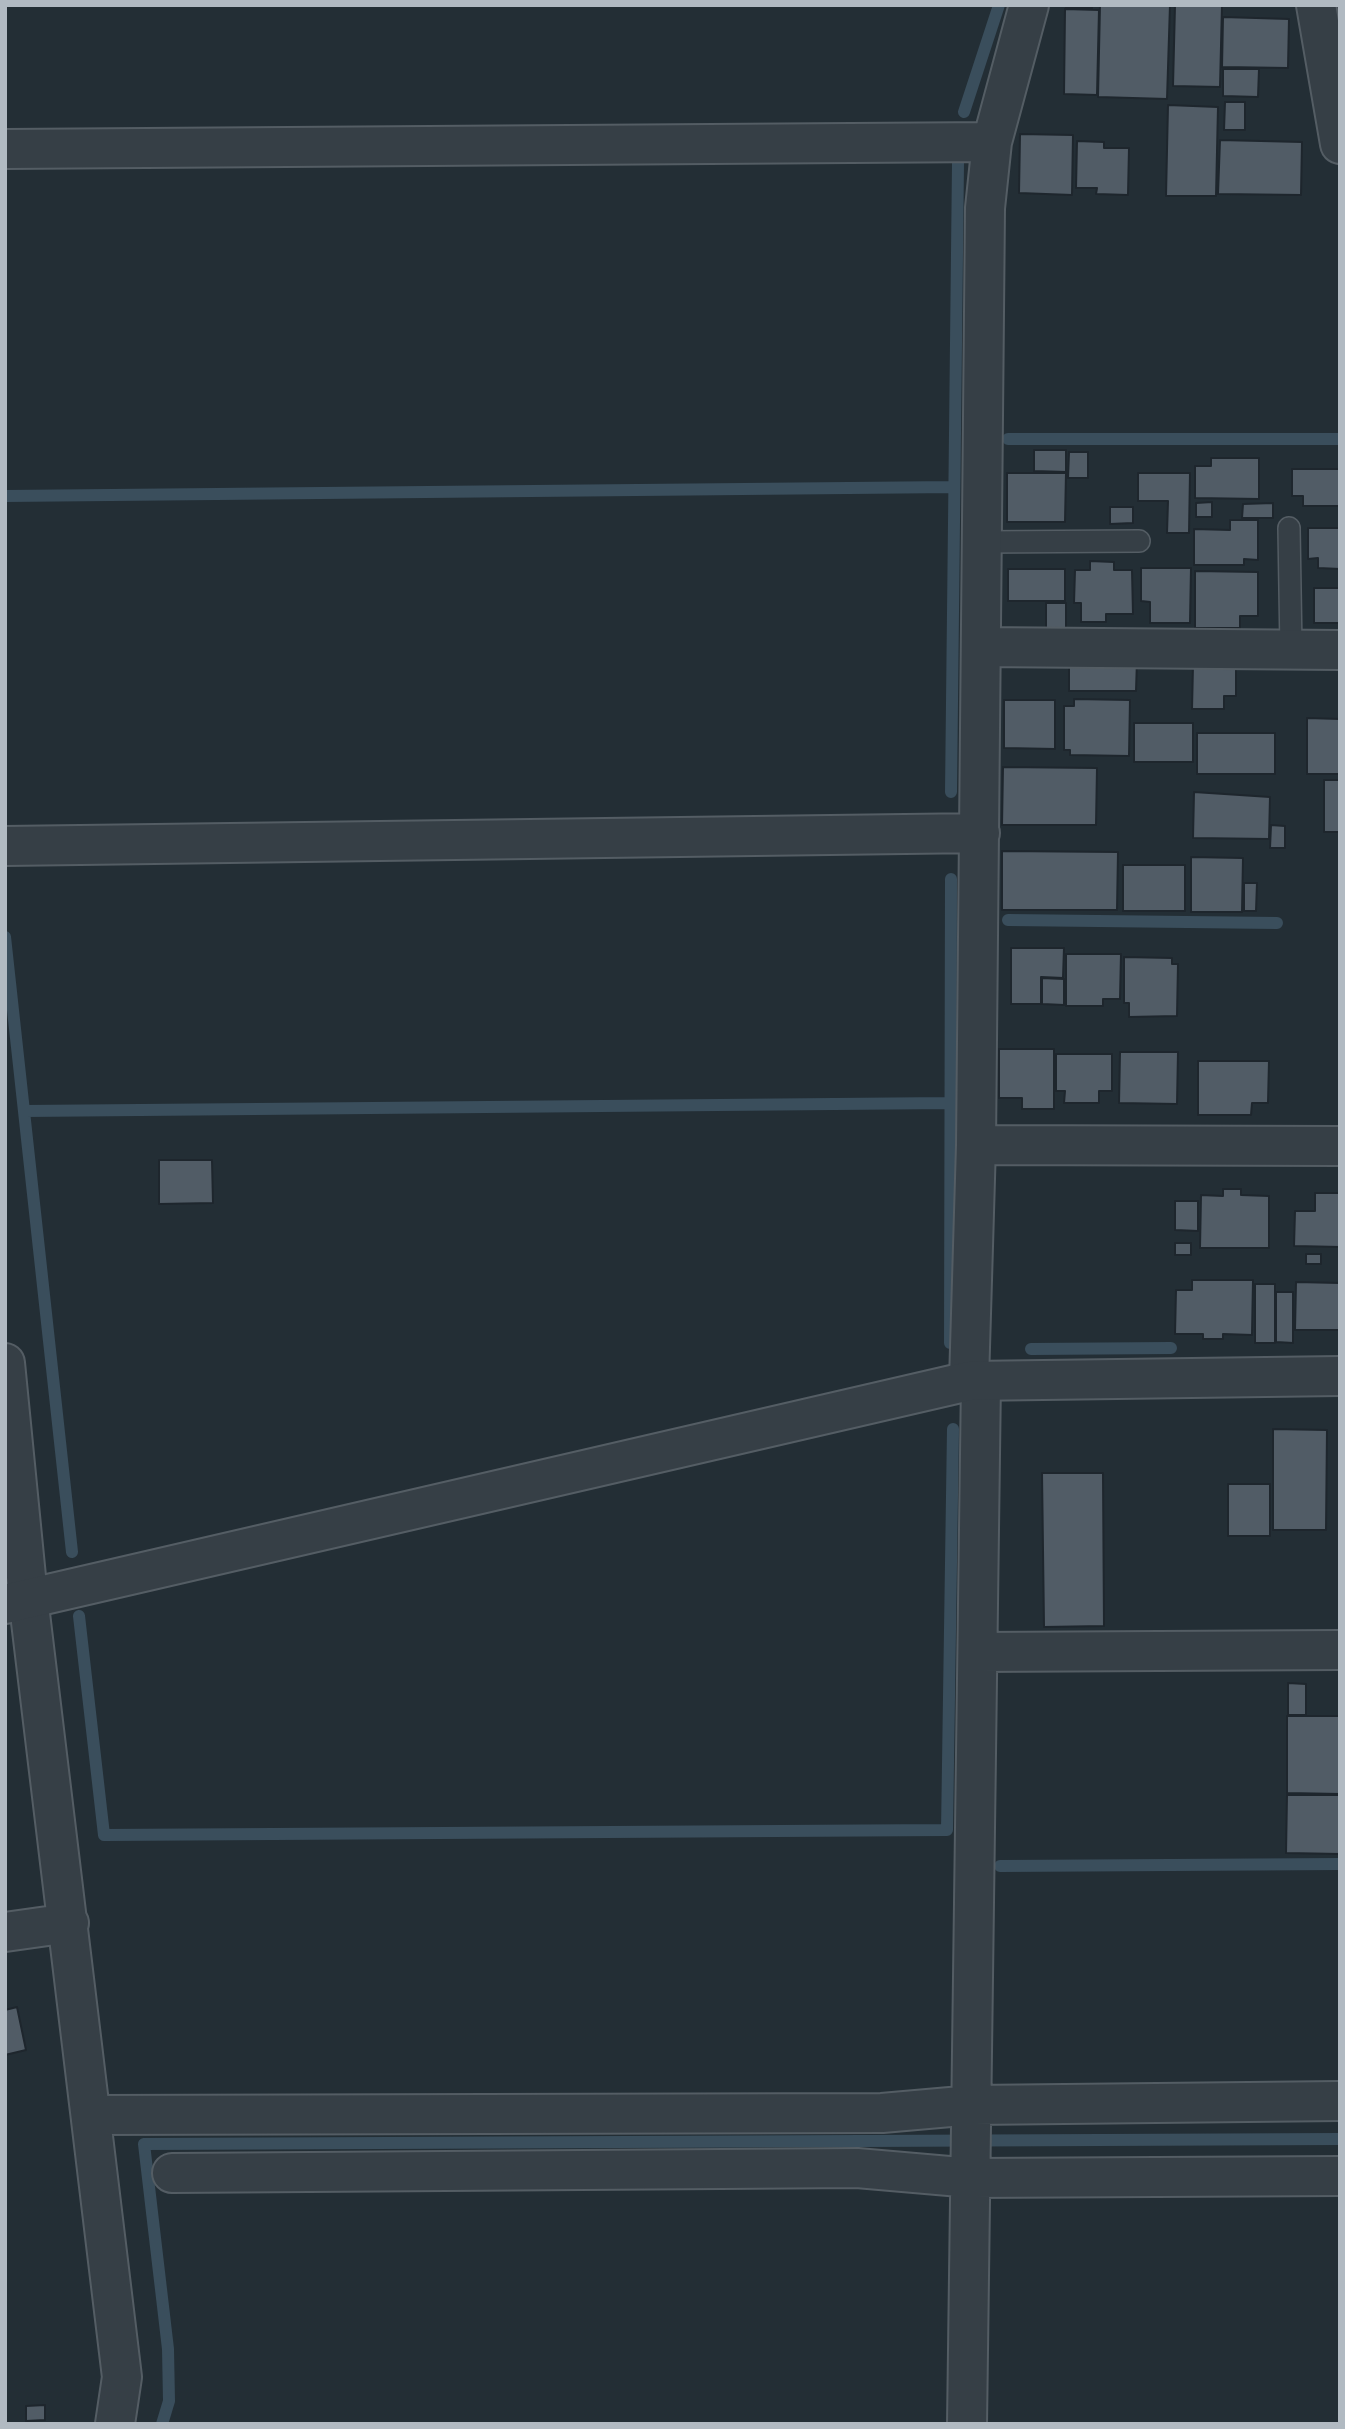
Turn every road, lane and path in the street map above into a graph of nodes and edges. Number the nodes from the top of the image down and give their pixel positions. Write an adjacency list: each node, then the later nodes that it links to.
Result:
1 (1029, 5): 3 (street)
2 (1317, 5): 4 (street)
3 (992, 142): 5 (street); 8 (street)
4 (1340, 144)
5 (5, 149)
6 (1289, 528): 10 (lane)
7 (1139, 541): 8 (lane)
8 (982, 542): 9 (street)
9 (981, 647): 10 (street); 12 (street)
10 (1291, 650): 11 (street)
11 (1340, 650)
12 (980, 833): 13 (street); 14 (street)
13 (5, 846)
14 (975, 1145): 15 (street); 18 (street)
15 (1340, 1146)
16 (5, 1363): 19 (street)
17 (1340, 1376): 18 (street)
18 (975, 1380): 19 (street); 21 (street)
19 (17, 1600): 22 (street)
20 (1340, 1650): 21 (street)
21 (978, 1652): 25 (street)
22 (69, 1923): 23 (street); 26 (street)
23 (5, 1932)
24 (1340, 2101): 25 (street)
25 (973, 2113): 27 (street); 28 (street)
26 (92, 2115): 27 (street); 31 (street)
27 (260, 2144): 28 (street); 29 (street)
28 (972, 2171): 30 (street); 32 (street)
29 (172, 2173)
30 (1340, 2176)
31 (115, 2424)
32 (967, 2424)

